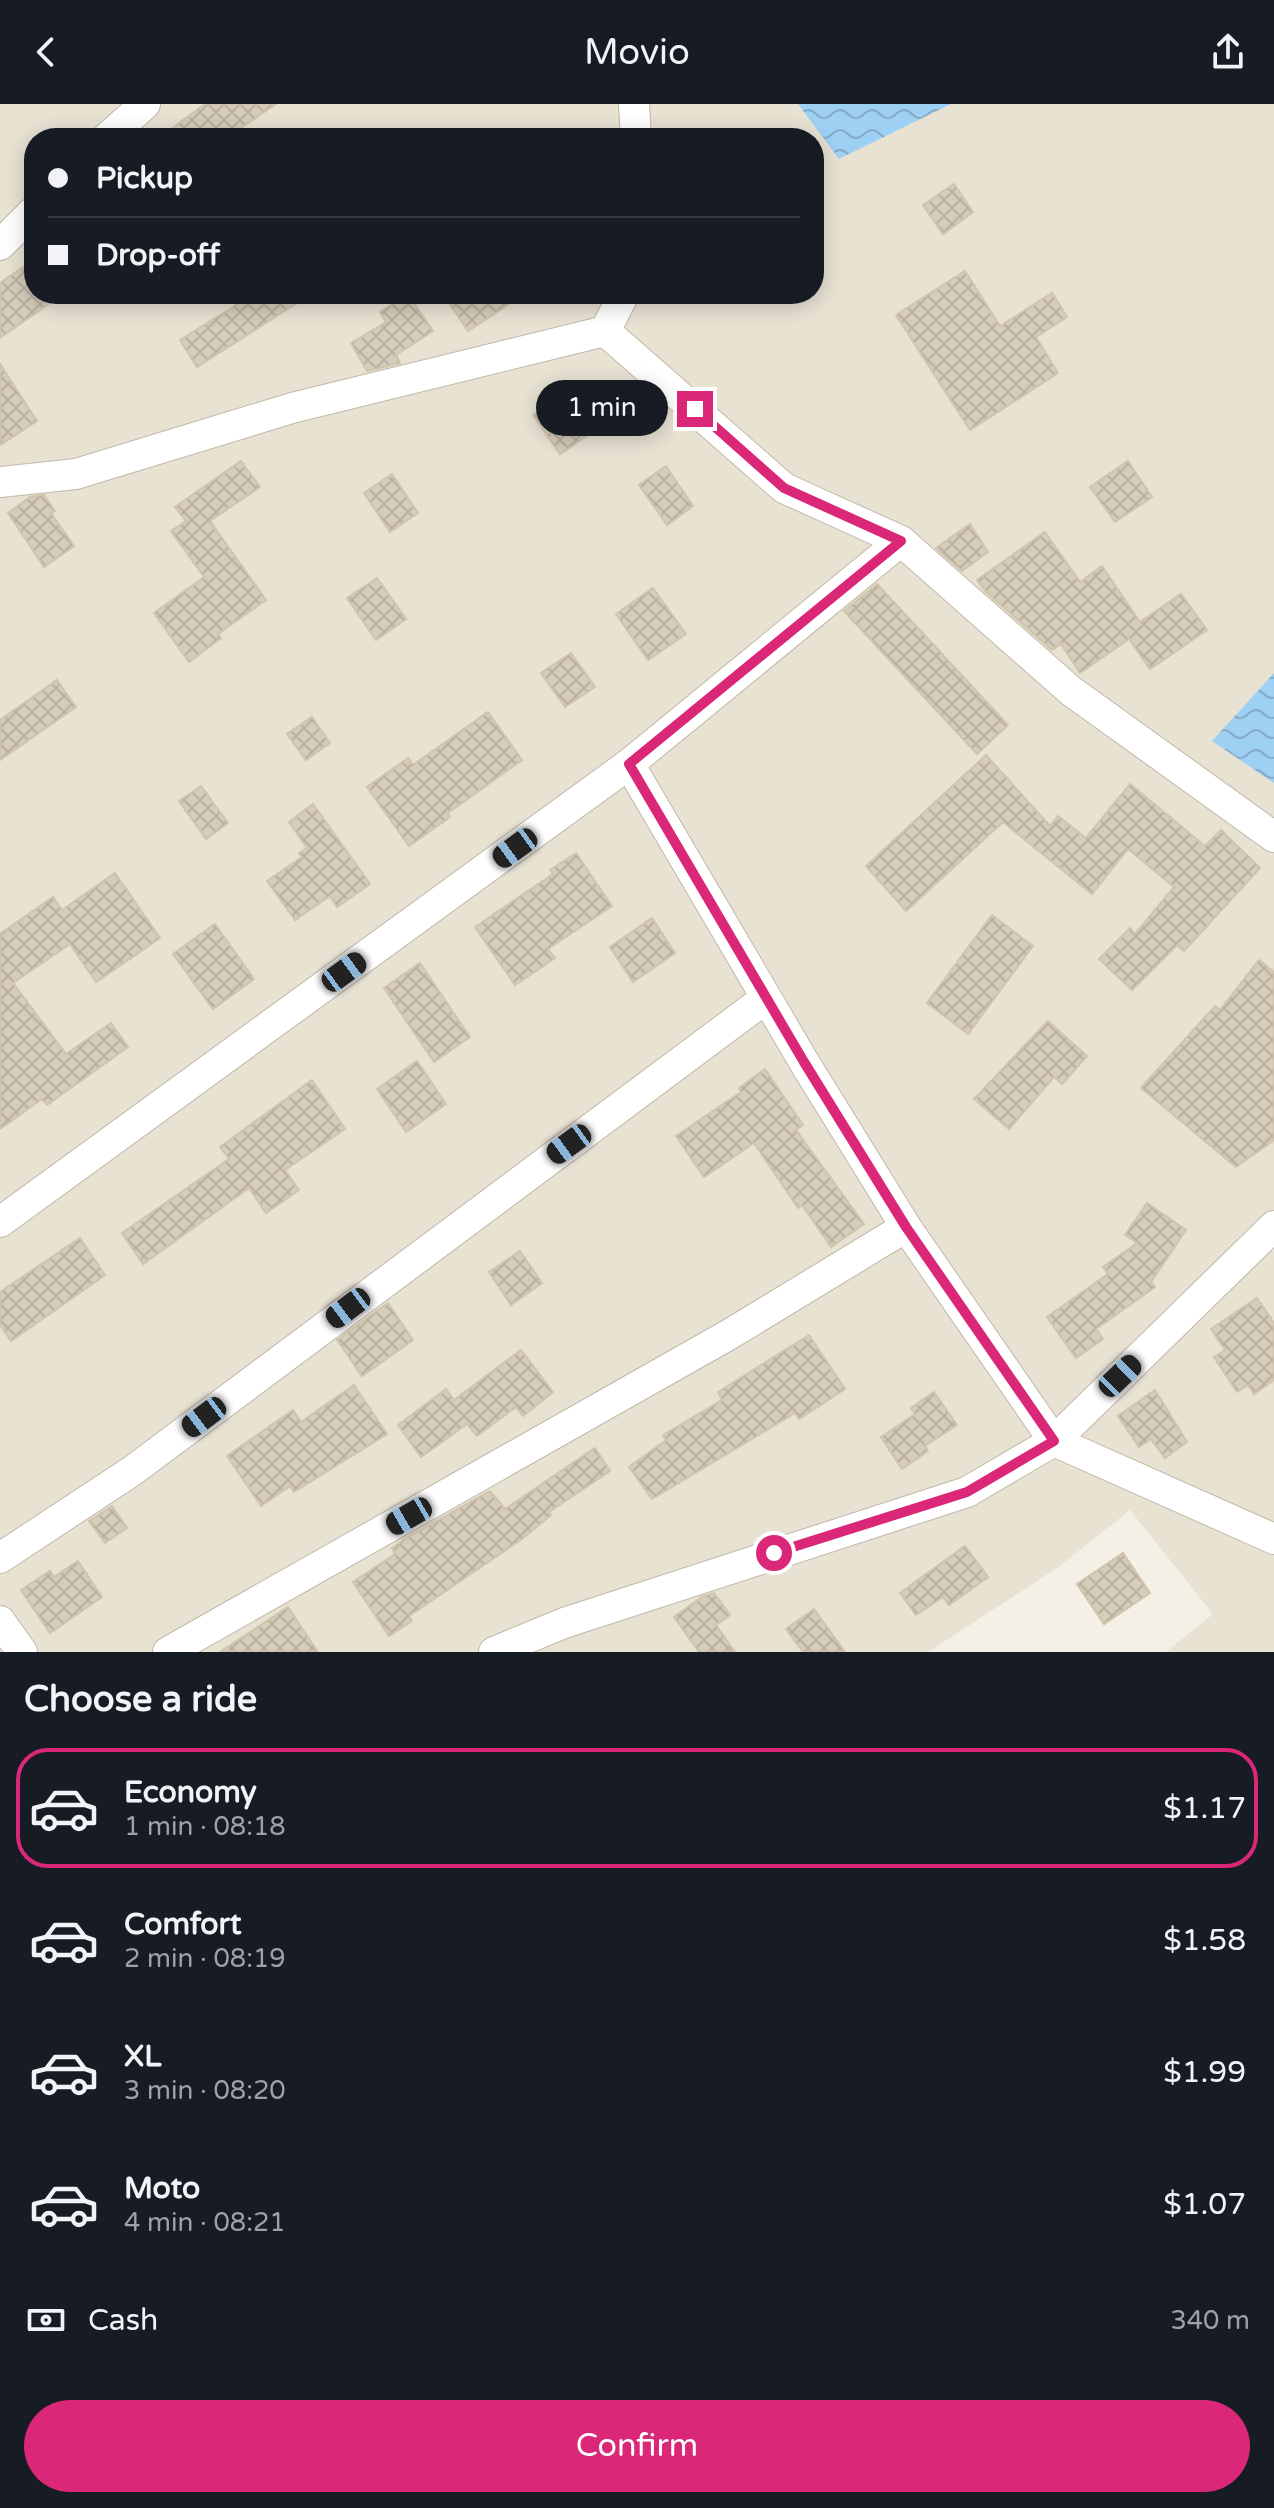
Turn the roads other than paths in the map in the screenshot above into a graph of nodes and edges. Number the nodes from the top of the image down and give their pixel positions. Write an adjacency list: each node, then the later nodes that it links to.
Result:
1 (145, 104): 3 (street)
2 (634, 104): 4 (street)
3 (118, 128)
4 (635, 128)
5 (24, 221): 6 (street)
6 (0, 245)
7 (619, 304): 8 (street)
8 (605, 331): 9 (street); 10 (street)
9 (0, 482)
10 (901, 541): 11 (street); 12 (street)
11 (629, 764): 13 (street); 14 (street)
12 (1274, 837)
13 (766, 998): 16 (street); 19 (street)
14 (0, 1222)
15 (1274, 1226): 17 (street)
16 (906, 1227): 17 (street); 22 (street)
17 (1054, 1441): 18 (street); 23 (street)
18 (1274, 1539)
19 (0, 1558)
20 (0, 1621): 21 (street)
21 (22, 1652)
22 (168, 1652)
23 (494, 1652)

